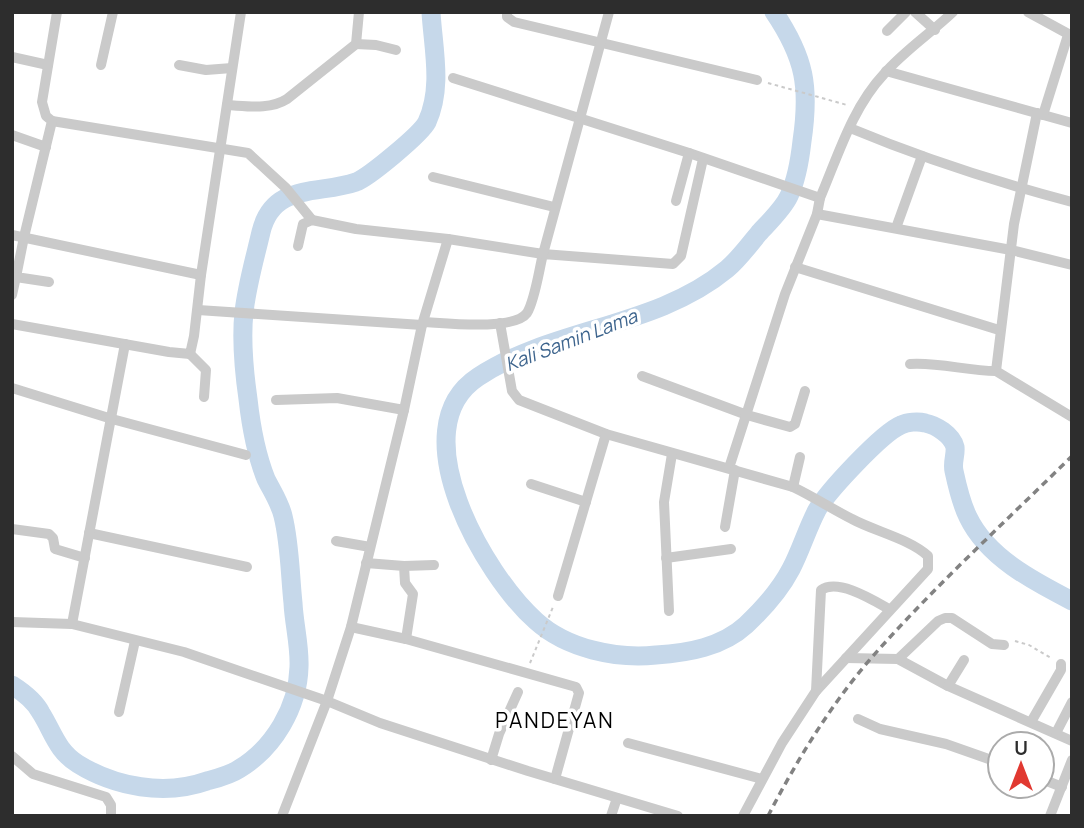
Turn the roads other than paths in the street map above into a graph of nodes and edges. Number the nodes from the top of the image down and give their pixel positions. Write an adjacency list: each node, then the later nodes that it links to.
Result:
1 (57, 12): 18 (street)
2 (113, 12): 19 (street)
3 (241, 12): 21 (street)
4 (359, 12): 15 (street)
5 (507, 12): 14 (street)
6 (609, 12): 14 (street)
7 (906, 12): 12 (street)
8 (915, 12): 11 (street)
9 (953, 12): 11 (street)
10 (1028, 12): 13 (street)
11 (934, 30): 22 (street)
12 (887, 31)
13 (1070, 35): 26 (street)
14 (600, 43): 24 (street); 27 (street)
15 (356, 44): 16 (street); 25 (street)
16 (396, 50)
17 (12, 57): 18 (street)
18 (48, 65): 28 (street)
19 (101, 65)
20 (179, 65): 21 (street)
21 (232, 68): 25 (street)
22 (886, 71): 26 (street); 30 (street)
23 (453, 78): 27 (street)
24 (757, 80)
25 (228, 105): 33 (street)
26 (1040, 114): 29 (street); 38 (street)
27 (579, 119): 34 (street); 42 (street)
28 (52, 121): 32 (street); 33 (street)
29 (1072, 124)
30 (850, 128): 35 (street); 39 (street)
31 (12, 135): 32 (street)
32 (46, 148): 46 (street)
33 (221, 148): 44 (street); 53 (street)
34 (689, 153): 36 (street); 40 (street)
35 (922, 156): 38 (street); 45 (street)
36 (703, 159): 39 (street); 50 (street)
37 (433, 177): 42 (street)
38 (1021, 188): 41 (street); 49 (street)
39 (820, 198): 43 (street)
40 (676, 201)
41 (1072, 202)
42 (554, 207): 50 (street)
43 (817, 214): 45 (street); 52 (street)
44 (312, 220): 47 (street); 48 (street)
45 (896, 228): 49 (street)
46 (18, 236): 53 (street); 54 (street)
47 (448, 239): 50 (street); 58 (street)
48 (298, 246)
49 (1011, 250): 51 (street); 61 (street)
50 (543, 254): 59 (street)
51 (1072, 265)
52 (795, 267): 61 (street); 72 (street)
53 (201, 275): 57 (street)
54 (16, 277): 55 (street); 56 (street)
55 (49, 282)
56 (12, 295)
57 (198, 310): 58 (street); 63 (street)
58 (423, 323): 59 (street); 71 (street)
59 (500, 323): 75 (street)
60 (12, 324): 62 (street)
61 (999, 330): 65 (street)
62 (125, 344): 63 (street); 74 (street)
63 (190, 354): 69 (street)
64 (910, 364): 65 (street)
65 (996, 370): 73 (street)
66 (642, 376): 72 (street)
67 (12, 388): 74 (street)
68 (805, 391): 72 (street)
69 (204, 397)
70 (276, 400): 71 (street)
71 (404, 410): 87 (street)
72 (747, 415): 79 (street)
73 (1072, 417)
74 (112, 419): 77 (street); 85 (street)
75 (606, 434): 76 (street); 82 (street)
76 (672, 454): 79 (street); 90 (street)
77 (246, 455)
78 (800, 457): 81 (street)
79 (732, 469): 81 (street); 83 (street)
80 (531, 484): 82 (street)
81 (793, 487): 96 (street)
82 (586, 502): 95 (street)
83 (725, 527)
84 (12, 529): 89 (street)
85 (89, 533): 89 (street); 94 (street)
86 (336, 541): 87 (street)
87 (370, 547): 91 (street)
88 (731, 549): 90 (street)
89 (85, 558): 99 (street)
90 (666, 558): 97 (street)
91 (366, 564): 93 (street); 100 (street)
92 (434, 565): 93 (street)
93 (404, 566): 101 (street)
94 (247, 567)
95 (558, 596)
96 (888, 609): 104 (street); 109 (street)
97 (668, 611)
98 (12, 622): 99 (street)
99 (72, 624): 102 (street)
100 (351, 627): 101 (street); 111 (street)
101 (406, 639): 124 (street)
102 (135, 640): 111 (street); 113 (street)
103 (1004, 645): 105 (street)
104 (846, 657): 105 (street); 109 (street)
105 (898, 659): 108 (street)
106 (964, 660): 108 (street)
107 (1061, 664): 115 (street)
108 (948, 685): 115 (street)
109 (816, 691): 125 (street)
110 (518, 692): 122 (street)
111 (327, 701): 122 (street); 130 (street)
112 (1072, 702): 117 (street)
113 (119, 712)
114 (858, 719): 121 (street)
115 (1031, 722): 116 (street)
116 (1049, 730)
117 (1056, 733): 118 (street)
118 (1072, 741)
119 (628, 743): 125 (street)
120 (12, 757): 129 (street)
121 (986, 758)
122 (491, 760): 124 (street)
123 (1072, 760): 127 (street)
124 (555, 779): 128 (street)
125 (762, 779): 133 (street)
126 (1056, 785): 127 (street)
127 (1062, 787): 134 (street)
128 (617, 797): 131 (street); 132 (street)
129 (111, 816)
130 (282, 816)
131 (611, 816)
132 (678, 816)
133 (743, 816)
134 (1050, 816)

